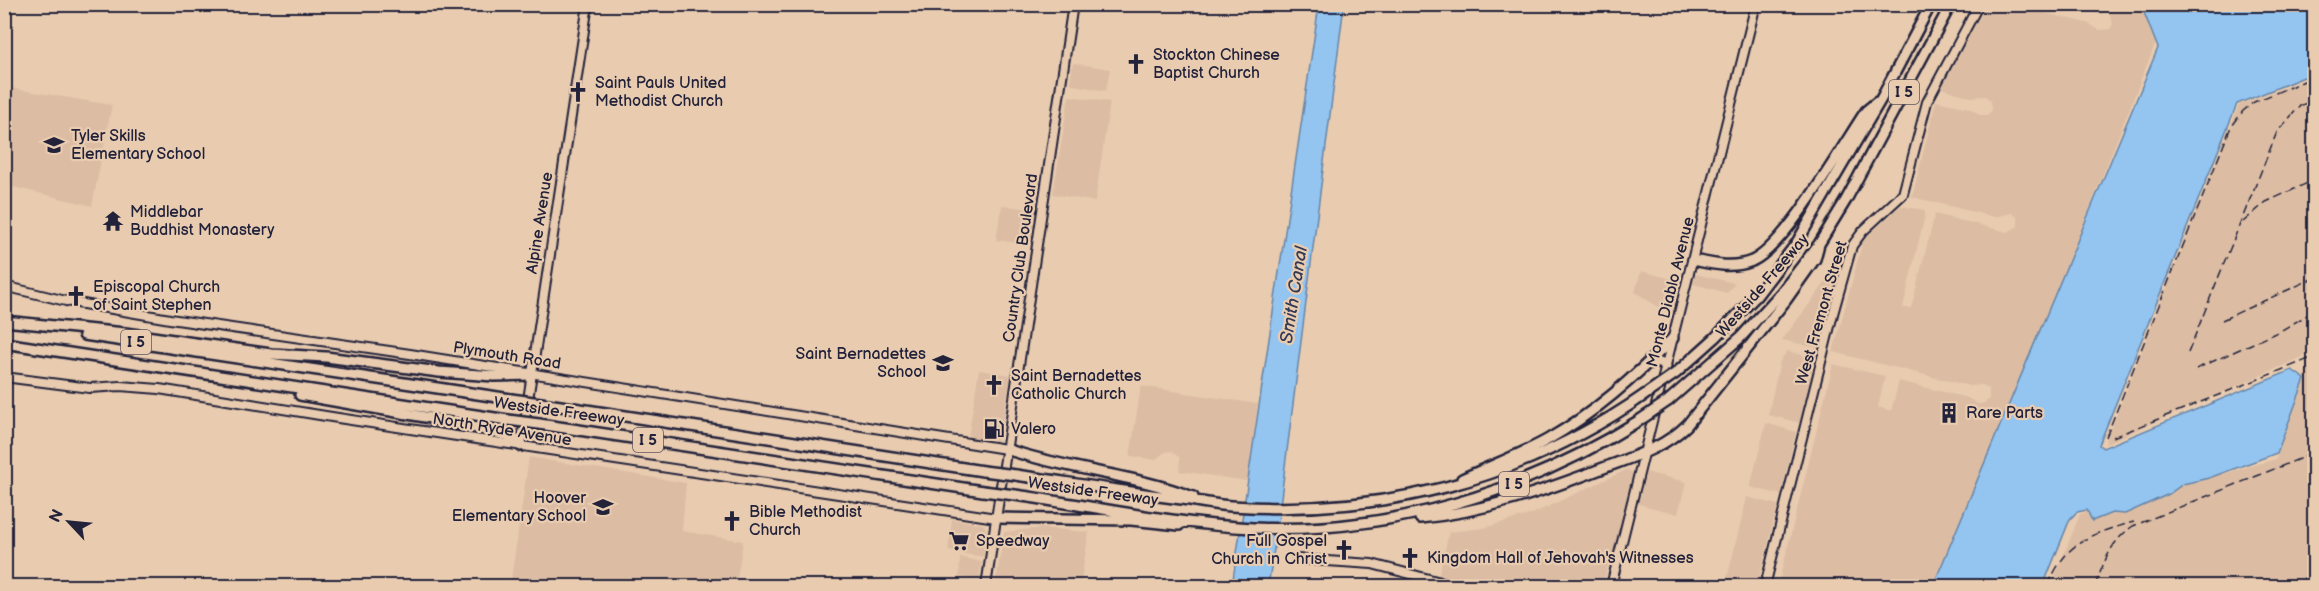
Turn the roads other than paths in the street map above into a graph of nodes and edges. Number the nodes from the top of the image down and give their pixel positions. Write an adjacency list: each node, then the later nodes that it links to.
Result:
1 (588, 4): 17 (street, Alpine Avenue)
2 (1073, 4): 21 (street, Country Club Boulevard)
3 (1756, 4): 9 (street, Monte Diablo Avenue)
4 (1931, 4): 7 (highway, Westside Freeway / I 5)
5 (1951, 4): 8 (highway, Westside Freeway / I 5)
6 (1979, 4): 34 (street, West Fremont Street)
7 (1881, 99): 9 (highway); 25 (highway, Westside Freeway / I 5, bridge)
8 (1819, 244): 22 (highway); 28 (highway, Westside Freeway / I 5, bridge)
9 (1693, 260): 12 (street, Monte Diablo Avenue)
10 (4, 286): 17 (street, Plymouth Road)
11 (4, 322): 14 (highway)
12 (1673, 338): 15 (highway); 16 (street, Monte Diablo Avenue)
13 (4, 343): 19 (highway, I 5)
14 (269, 358): 17 (highway); 26 (highway, Westside Freeway / I 5, bridge)
15 (1649, 363): 16 (highway); 25 (highway)
16 (1666, 367): 22 (street, Monte Diablo Avenue)
17 (531, 375): 20 (street, Alpine Avenue); 21 (street, Plymouth Road)
18 (4, 377): 20 (street, North Ryde Avenue)
19 (295, 391): 20 (highway); 29 (highway, Westside Freeway / I 5, bridge)
20 (521, 446): 27 (street, North Ryde Avenue)
21 (1006, 449): 26 (highway); 27 (street, Country Club Boulevard)
22 (1645, 453): 23 (highway); 24 (street, Monte Diablo Avenue)
23 (1623, 460): 24 (street); 28 (highway)
24 (1640, 472): 33 (street, Monte Diablo Avenue)
25 (1435, 490): 26 (highway, Westside Freeway / I 5)
26 (1207, 502)
27 (996, 518): 29 (highway); 31 (street, Country Club Boulevard)
28 (1379, 521): 29 (highway, Westside Freeway / I 5)
29 (1210, 524)
30 (1298, 559): 32 (street)
31 (986, 586)
32 (1456, 586)
33 (1611, 586)
34 (1765, 586)

